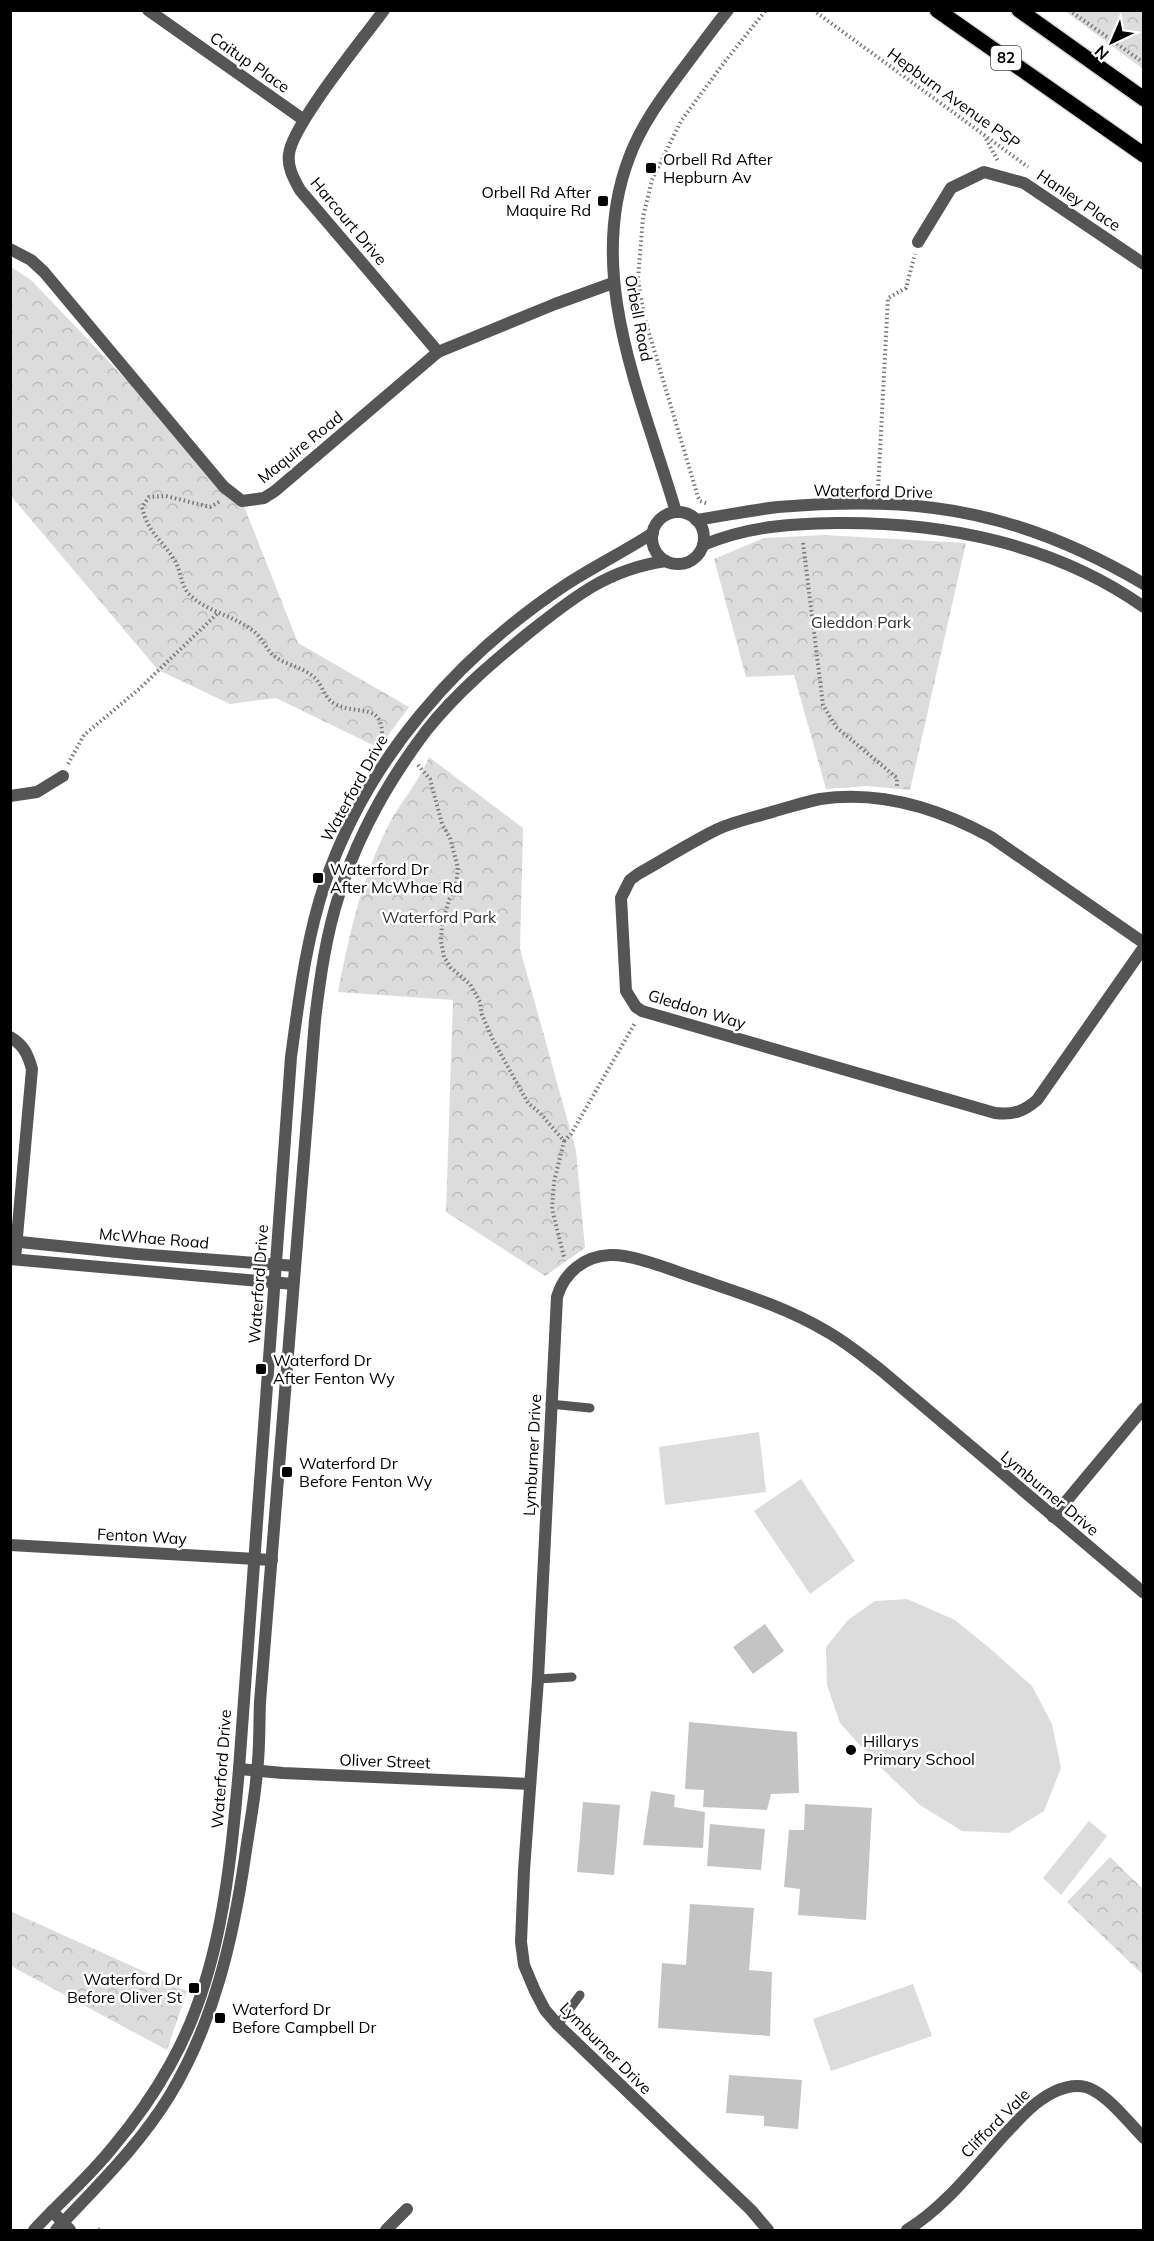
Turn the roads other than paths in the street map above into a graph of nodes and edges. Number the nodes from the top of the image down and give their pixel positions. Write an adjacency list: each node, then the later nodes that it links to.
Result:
1 (148, 10): 9 (street, Caitup Place)
2 (384, 10): 9 (street, Harcourt Drive)
3 (931, 10): 7 (main road)
4 (938, 10): 7 (main road, 82)
5 (1019, 10): 8 (main road)
6 (727, 11): 14 (street, Orbell Road)
7 (952, 21): 10 (main road, 82)
8 (1143, 99)
9 (304, 120): 15 (street, Harcourt Drive)
10 (1143, 155)
11 (918, 242): 13 (street, Hanley Place)
12 (10, 249): 15 (street, Maquire Road)
13 (1143, 264)
14 (613, 283): 15 (street, Maquire Road); 16 (street, Orbell Road)
15 (438, 352)
16 (676, 512): 17 (street); 18 (street)
17 (696, 520): 19 (street); 21 (street, Waterford Drive)
18 (653, 533): 20 (street); 30 (street, Waterford Drive)
19 (703, 544): 20 (street); 22 (street, Waterford Drive)
20 (666, 561): 31 (street, Waterford Drive)
21 (1143, 584)
22 (1143, 607)
23 (63, 776): 24 (street)
24 (10, 796)
25 (1143, 943): 26 (street, Gleddon Way)
26 (1143, 947)
27 (10, 1037): 28 (street)
28 (14, 1241): 29 (street); 30 (street, McWhae Road)
29 (13, 1259): 32 (street, McWhae Road)
30 (274, 1264): 31 (street, McWhae Road); 32 (street, Waterford Drive)
31 (295, 1266): 33 (street, Waterford Drive)
32 (273, 1283): 33 (street, McWhae Road); 39 (street, Waterford Drive)
33 (293, 1284): 40 (street, Waterford Drive)
34 (550, 1404): 35 (lane); 37 (street, Lymburner Drive); 43 (street, Lymburner Drive)
35 (590, 1408)
36 (1143, 1408): 37 (street)
37 (1053, 1517): 41 (street, Lymburner Drive)
38 (10, 1545): 39 (street, Fenton Way)
39 (255, 1559): 40 (street, Fenton Way); 44 (street, Waterford Drive)
40 (272, 1560): 45 (street, Waterford Drive)
41 (1143, 1593)
42 (572, 1677): 43 (lane)
43 (538, 1678): 46 (street, Lymburner Drive)
44 (239, 1769): 45 (street, Oliver Street); 51 (street, Waterford Drive)
45 (258, 1771): 46 (street, Oliver Street); 52 (street, Waterford Drive)
46 (530, 1784): 48 (street, Lymburner Drive)
47 (580, 1995): 48 (lane)
48 (558, 2025): 55 (street, Lymburner Drive)
49 (1143, 2138): 56 (street, Clifford Vale)
50 (407, 2209): 54 (street)
51 (52, 2211): 52 (street); 53 (street, Waterford Drive)
52 (63, 2228)
53 (34, 2230)
54 (386, 2230)
55 (768, 2230)
56 (907, 2230)

